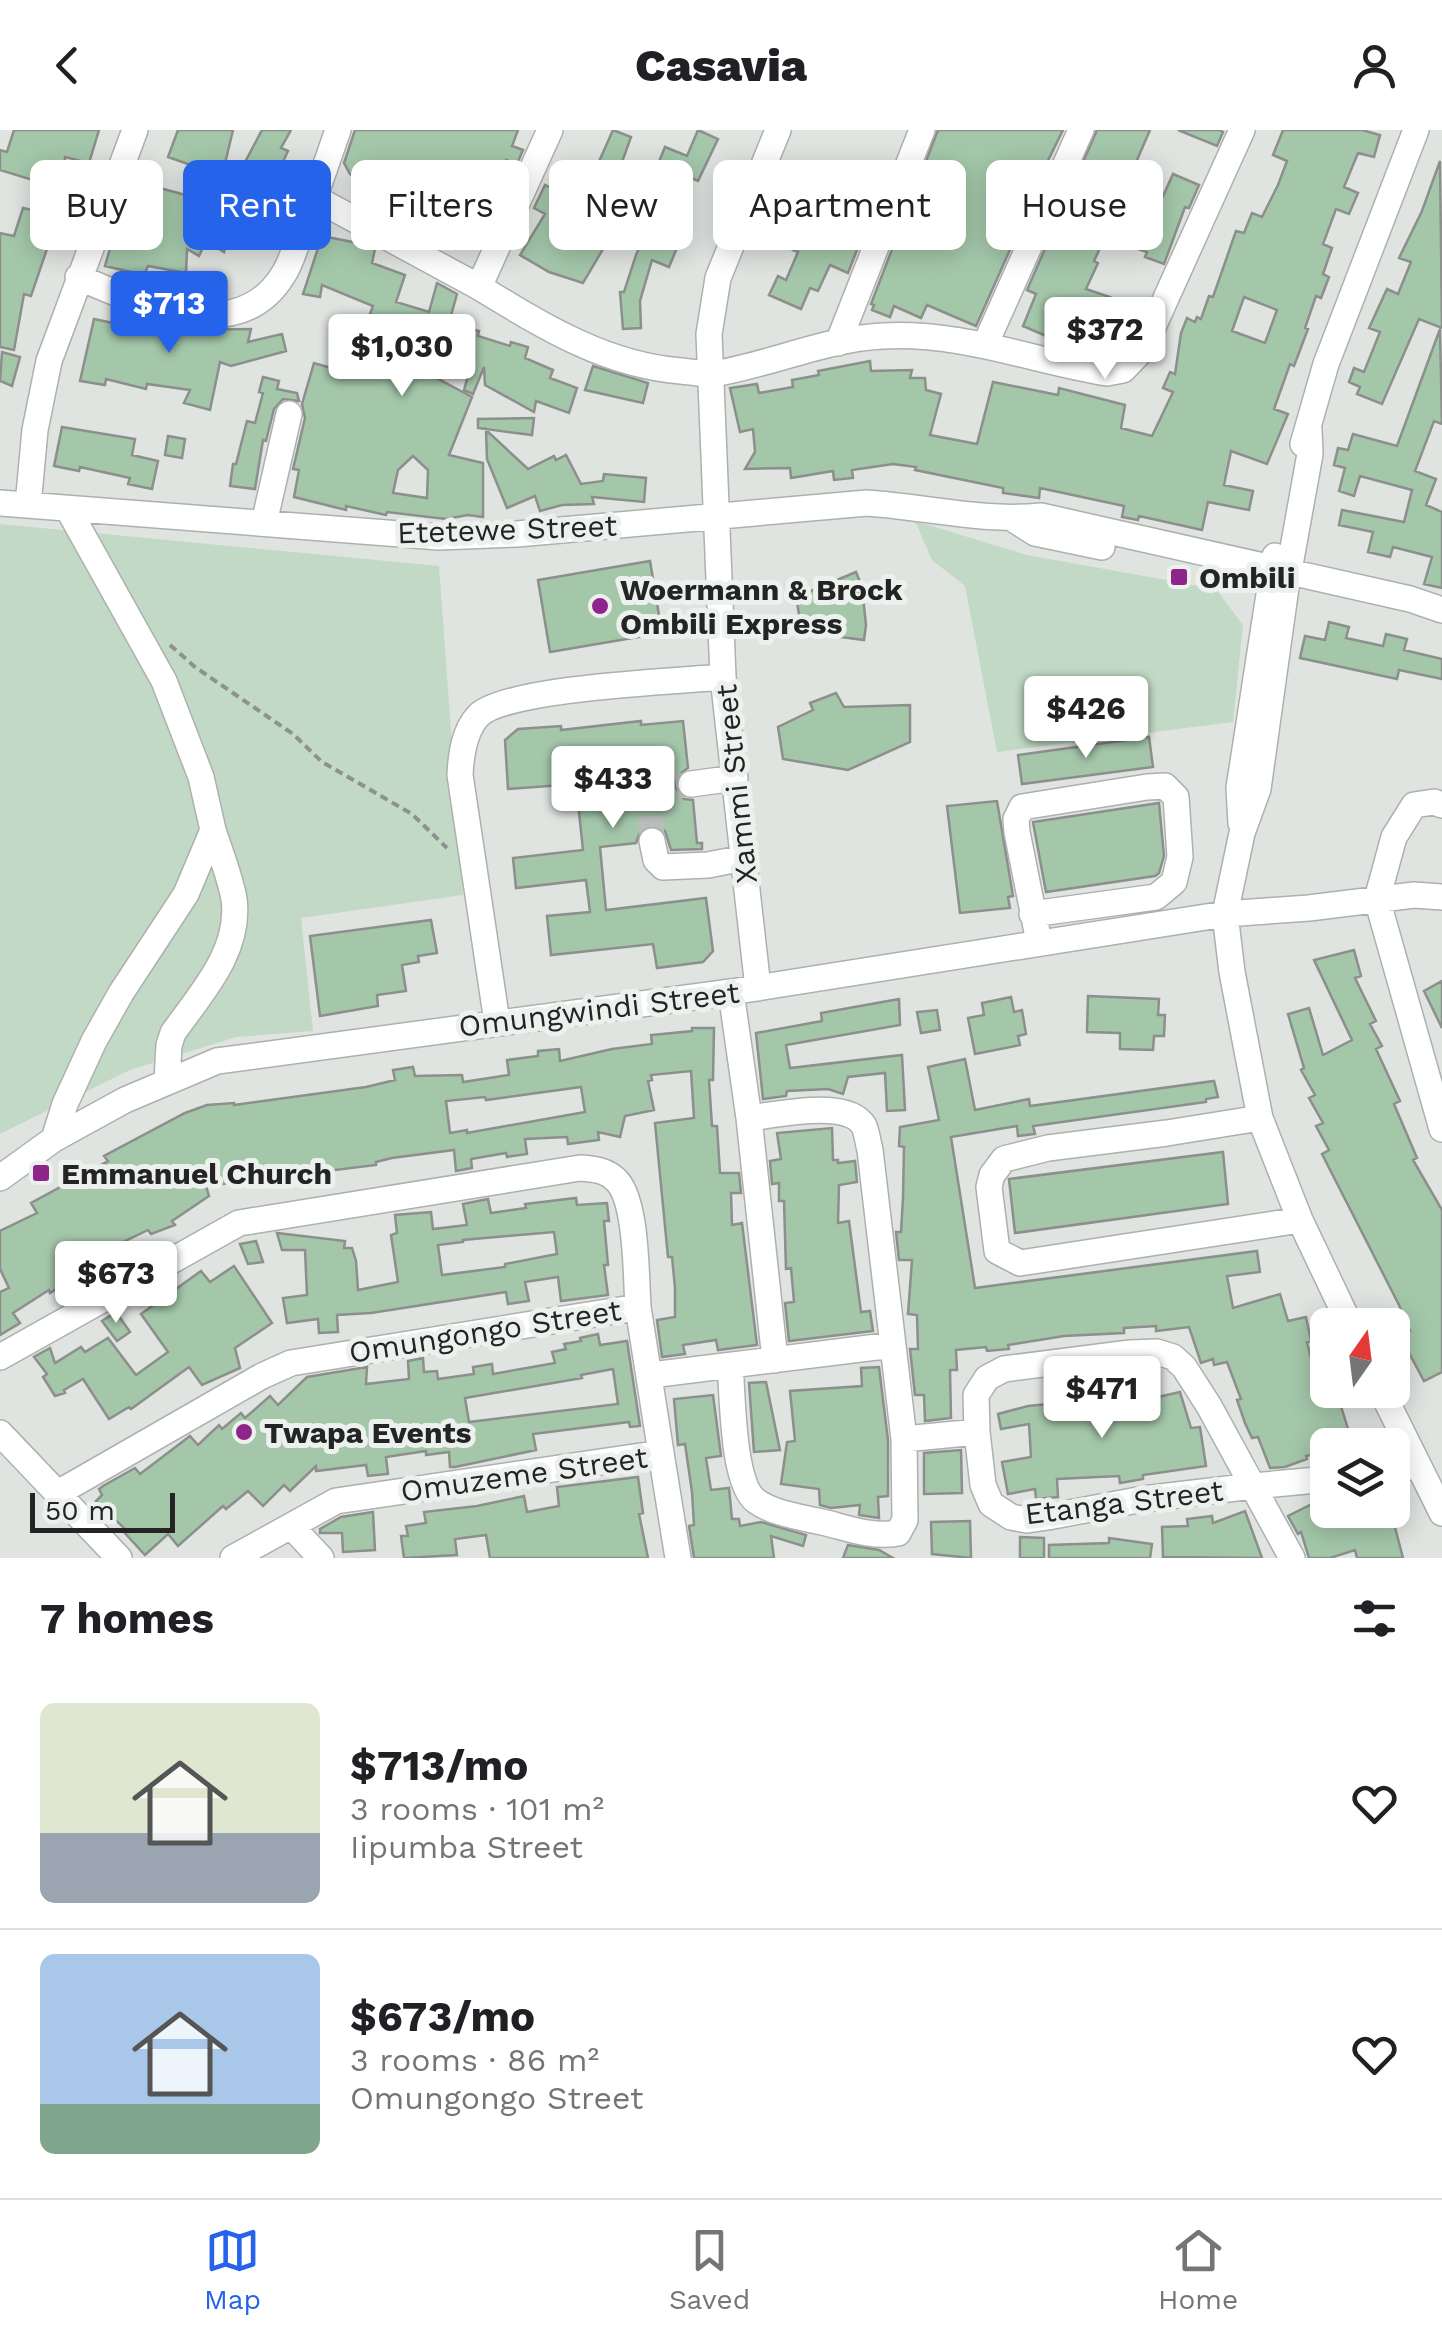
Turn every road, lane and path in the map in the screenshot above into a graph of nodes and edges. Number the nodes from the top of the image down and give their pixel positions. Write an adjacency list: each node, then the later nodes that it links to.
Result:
1 (135, 130): 12 (street)
2 (338, 130): 9 (street)
3 (550, 130): 13 (street)
4 (778, 130): 16 (street, Xammi Street)
5 (922, 130): 14 (street)
6 (1080, 130): 15 (street)
7 (1242, 130): 15 (street)
8 (1416, 130): 23 (street)
9 (328, 160)
10 (331, 207): 13 (street)
11 (294, 250): 12 (street)
12 (78, 277): 19 (street)
13 (479, 286): 16 (street)
14 (838, 343): 15 (street); 16 (street)
15 (984, 345)
16 (712, 374): 21 (street, Xammi Street)
17 (289, 414): 22 (street)
18 (0, 503): 19 (street, Etetewe Street)
19 (28, 506): 20 (street, Etetewe Street)
20 (68, 509): 22 (street, Etetewe Street); 25 (street)
21 (718, 518): 22 (street, Etetewe Street); 23 (street, Etetewe Street); 26 (street, Xammi Street)
22 (264, 523)
23 (1279, 578): 24 (street, Etetewe Street); 37 (street)
24 (1442, 610)
25 (130, 616): 30 (street); 33 (path)
26 (723, 676): 27 (street, Xammi Street); 33 (street)
27 (734, 778): 28 (street); 32 (street, Xammi Street)
28 (692, 784)
29 (1442, 805): 35 (street)
30 (213, 830): 42 (street); 46 (street)
31 (652, 842): 32 (street)
32 (744, 858): 39 (street, Xammi Street)
33 (474, 872): 41 (street)
34 (1442, 897): 35 (street, Omungwindi Street)
35 (1377, 899): 37 (street, Omungwindi Street); 45 (street)
36 (1032, 914): 36 (street); 38 (street)
37 (1225, 914): 38 (street, Omungwindi Street); 44 (street)
38 (1038, 942): 39 (street, Omungwindi Street)
39 (758, 988): 40 (street, Omungwindi Street)
40 (731, 992): 41 (street, Omungwindi Street); 43 (street)
41 (497, 1022): 42 (street, Omungwindi Street)
42 (167, 1081): 46 (street, Omungwindi Street)
43 (749, 1118): 51 (street); 53 (street)
44 (1260, 1118): 48 (street); 48 (street)
45 (1442, 1129)
46 (54, 1139): 47 (street, Omungwindi Street)
47 (0, 1178)
48 (1300, 1220): 50 (street)
49 (638, 1306): 52 (street, Omungongo Street); 55 (street); 63 (street, Omungongo Street)
50 (1342, 1308)
51 (892, 1345): 53 (street); 58 (street)
52 (0, 1357)
53 (776, 1360): 54 (street)
54 (730, 1366): 55 (street); 58 (street)
55 (651, 1376): 59 (street)
56 (978, 1432): 58 (street); 62 (street, Etanga Street); 62 (street, Etanga Street)
57 (0, 1433): 63 (street)
58 (904, 1439)
59 (660, 1453): 65 (street, Omuzeme Street); 69 (street, Omuzeme Street)
60 (1410, 1474): 64 (street)
61 (1310, 1481): 62 (street, Etanga Street)
62 (1253, 1486): 70 (street)
63 (58, 1493): 66 (street)
64 (1442, 1513)
65 (291, 1526): 67 (street, Omuzeme Street); 68 (street)
66 (119, 1558)
67 (233, 1558)
68 (321, 1558)
69 (678, 1558)
70 (1292, 1558)

